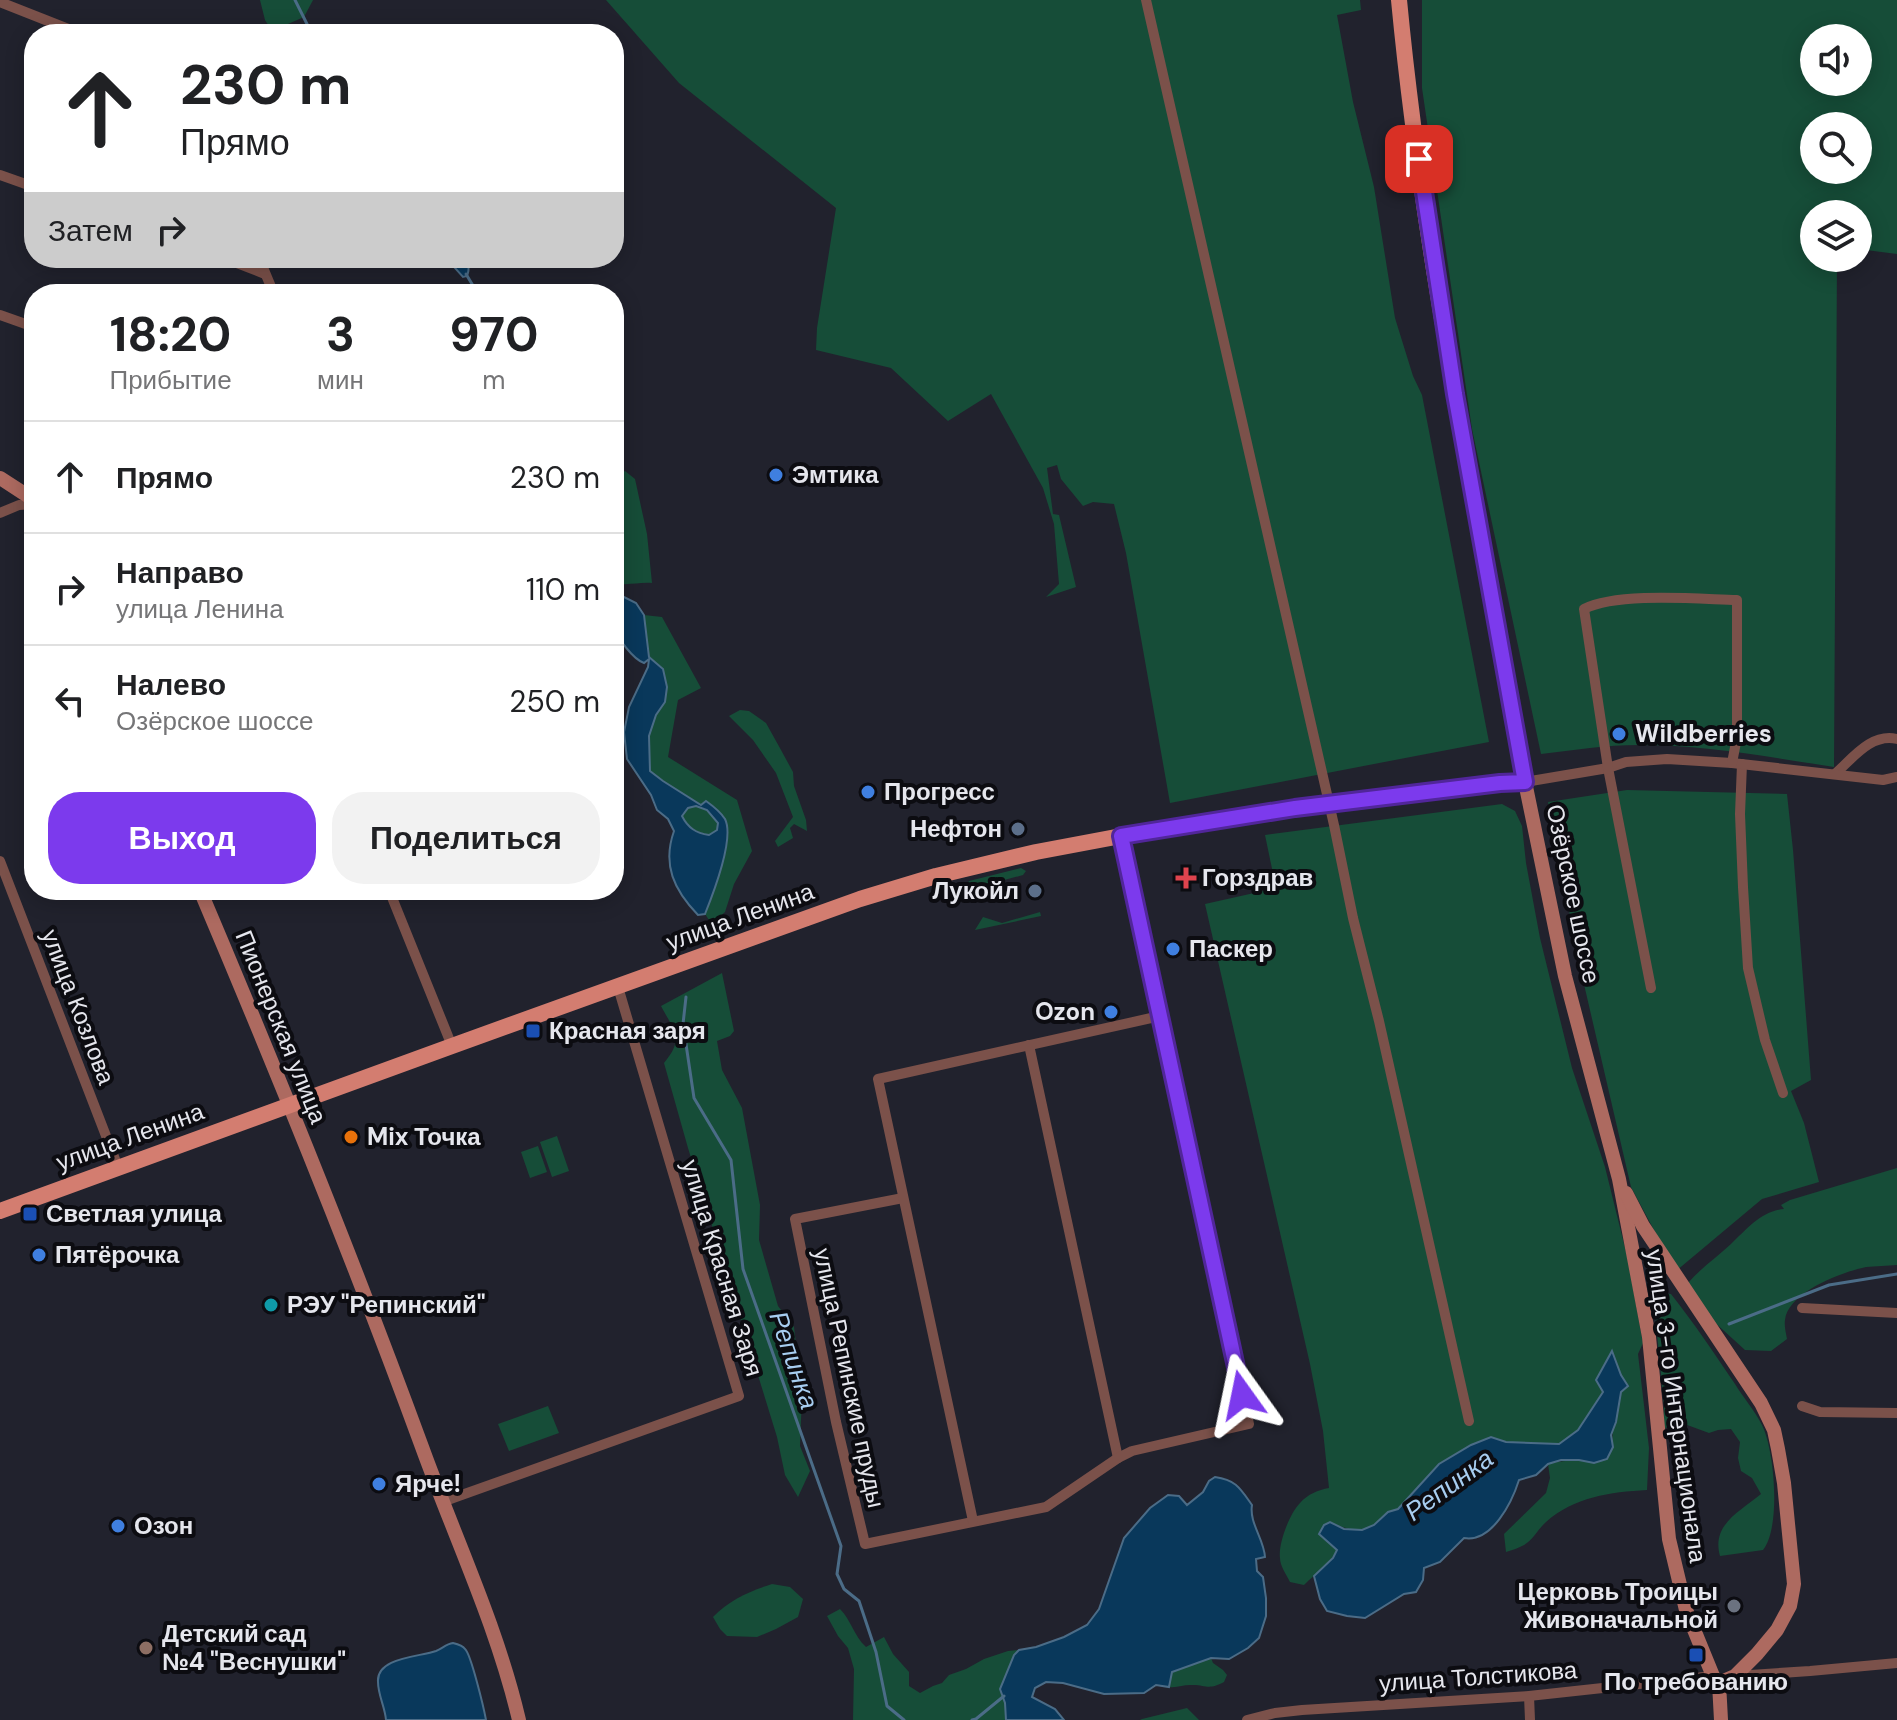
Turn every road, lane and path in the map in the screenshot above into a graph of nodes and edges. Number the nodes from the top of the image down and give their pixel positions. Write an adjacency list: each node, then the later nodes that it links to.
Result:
1 (1146, 0): 23 (street)
2 (1399, 0): 22 (main road, Озёрское шоссе)
3 (0, 2): 4 (street)
4 (56, 24)
5 (0, 175): 6 (street)
6 (24, 183)
7 (250, 268): 9 (street)
8 (263, 268): 9 (street)
9 (265, 274): 10 (street)
10 (270, 284)
11 (0, 315): 12 (street)
12 (24, 323)
13 (0, 478): 14 (main road)
14 (24, 495)
15 (24, 504): 16 (street)
16 (0, 513)
17 (1897, 739): 20 (street)
18 (1737, 763): 19 (street); 19 (street); 20 (street); 33 (street)
19 (1608, 768): 22 (street); 29 (street)
20 (1835, 774): 21 (street)
21 (1897, 777)
22 (1525, 782): 23 (main road, улица Ленина); 36 (main road, Озёрское шоссе)
23 (1328, 803): 24 (main road, улица Ленина); 43 (street)
24 (1121, 836): 28 (main road, улица Ленина); 30 (street)
25 (0, 861): 35 (street, улица Козлова)
26 (204, 900): 34 (main road, Пионерская улица)
27 (393, 900): 32 (street)
28 (618, 987): 32 (main road, улица Ленина); 45 (street, улица Красная Заря)
29 (1651, 988)
30 (1160, 1016): 31 (street); 44 (street, улица Репинские пруды)
31 (1029, 1045): 37 (street); 44 (street)
32 (452, 1046): 34 (main road, улица Ленина)
33 (1783, 1093)
34 (289, 1105): 35 (main road, улица Ленина); 45 (main road, Пионерская улица)
35 (118, 1167): 38 (main road, улица Ленина)
36 (1619, 1179): 48 (main road, улица 3-го Интернационала); 49 (main road, улица 3-го Интернационала)
37 (903, 1198): 46 (street); 46 (street, улица Репинские пруды)
38 (0, 1211)
39 (1802, 1308): 40 (street)
40 (1897, 1313)
41 (1802, 1406): 42 (street)
42 (1897, 1413)
43 (1469, 1421)
44 (1118, 1458): 46 (street, улица Репинские пруды)
45 (442, 1502): 51 (main road, Пионерская улица)
46 (973, 1521)
47 (1897, 1663): 48 (street)
48 (1735, 1676): 49 (main road, улица 3-го Интернационала)
49 (1716, 1680): 50 (street, улица Толстикова); 54 (main road, улица 3-го Интернационала)
50 (1529, 1696): 52 (street, улица Толстикова); 53 (street)
51 (519, 1720)
52 (1247, 1720)
53 (1530, 1720)
54 (1721, 1720)

